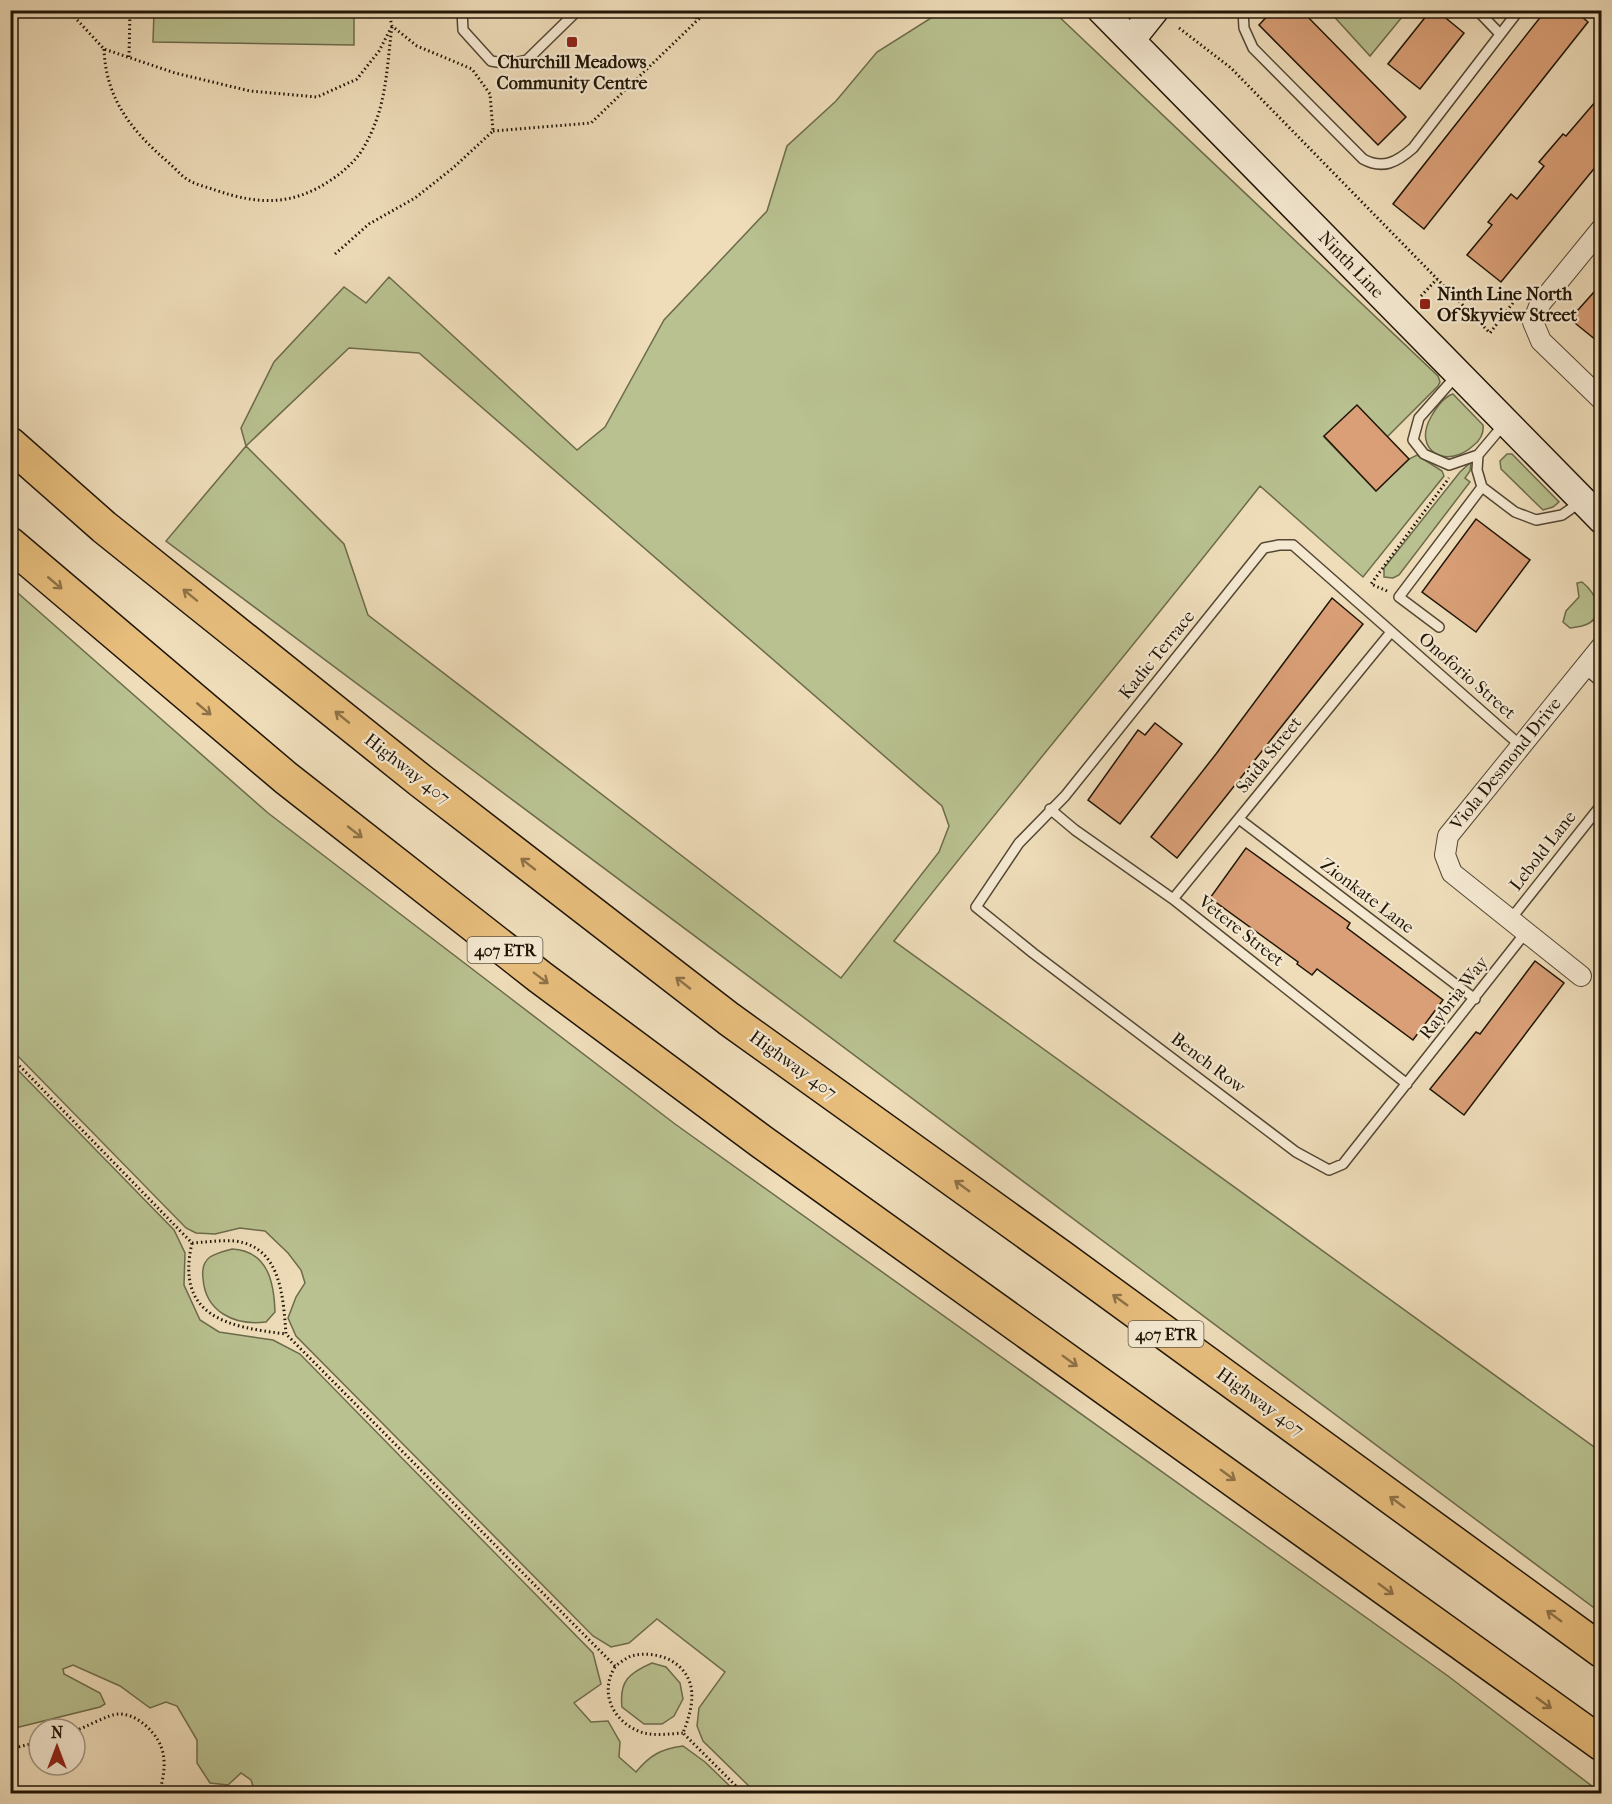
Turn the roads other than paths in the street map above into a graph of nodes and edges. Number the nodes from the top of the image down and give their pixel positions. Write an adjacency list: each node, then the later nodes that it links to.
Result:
1 (462, 10): 7 (lane)
2 (1101, 10): 9 (main road, Ninth Line)
3 (1155, 10): 9 (main road)
4 (1243, 10): 8 (lane)
5 (1477, 10): 8 (lane)
6 (1519, 10): 8 (lane)
7 (573, 12)
8 (1500, 34)
9 (1131, 40): 11 (main road, Ninth Line)
10 (1602, 228): 12 (street)
11 (1458, 374): 13 (main road, Ninth Line); 15 (lane)
12 (1602, 400)
13 (1505, 422): 15 (lane); 17 (main road, Ninth Line)
14 (10, 444): 36 (highway, Highway 407 / 407 ETR, one-way to 14)
15 (1478, 455): 16 (lane)
16 (1482, 487): 17 (lane); 20 (lane)
17 (1583, 501): 18 (main road, Ninth Line)
18 (1602, 520)
19 (10, 544): 37 (highway, 407 ETR, one-way to 37)
20 (1439, 627)
21 (1392, 632): 25 (lane, Onoforio Street); 27 (lane, Kadic Terrace); 28 (lane, Saida Street)
22 (1602, 646): 23 (street, Viola Desmond Drive)
23 (1584, 668): 24 (lane); 25 (street, Viola Desmond Drive)
24 (1602, 683)
25 (1521, 746): 31 (street, Viola Desmond Drive)
26 (1602, 804): 31 (lane, Lebold Lane)
27 (1050, 809): 29 (lane, Vetere Street); 30 (lane, Kadic Terrace)
28 (1239, 819): 29 (lane, Saida Street); 34 (lane, Zionkate Lane)
29 (1173, 899): 35 (lane, Vetere Street)
30 (976, 907): 35 (lane, Bench Row)
31 (1510, 920): 32 (street, Viola Desmond Drive)
32 (1526, 932): 33 (street, Viola Desmond Drive); 34 (lane, Raybria Way)
33 (1581, 976)
34 (1475, 999): 35 (lane, Raybria Way)
35 (1407, 1084)
36 (1602, 1651)
37 (1602, 1744)

